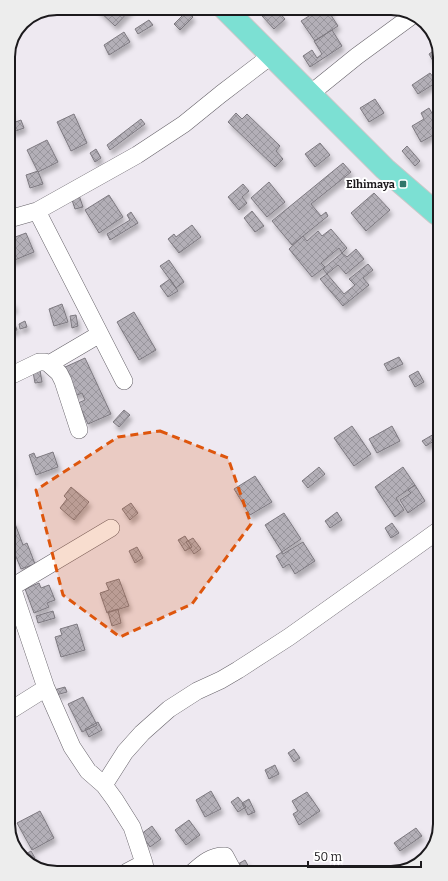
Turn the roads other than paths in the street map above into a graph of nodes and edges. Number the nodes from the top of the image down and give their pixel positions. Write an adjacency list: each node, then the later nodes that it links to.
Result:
1 (231, 15): 3 (main road)
2 (408, 18): 4 (street)
3 (272, 55): 4 (main road); 5 (street)
4 (310, 94): 6 (main road)
5 (37, 211): 7 (street); 8 (street)
6 (433, 211)
7 (15, 217)
8 (100, 334): 9 (street); 11 (street)
9 (49, 364): 10 (street); 12 (street)
10 (15, 374)
11 (124, 381)
12 (79, 430)
13 (111, 528): 15 (street)
14 (433, 534): 19 (street)
15 (15, 582)
16 (15, 595): 17 (street)
17 (46, 688): 18 (street); 19 (street)
18 (15, 707)
19 (104, 785): 20 (street)
20 (145, 866)
21 (200, 866): 22 (street)
22 (230, 866)

